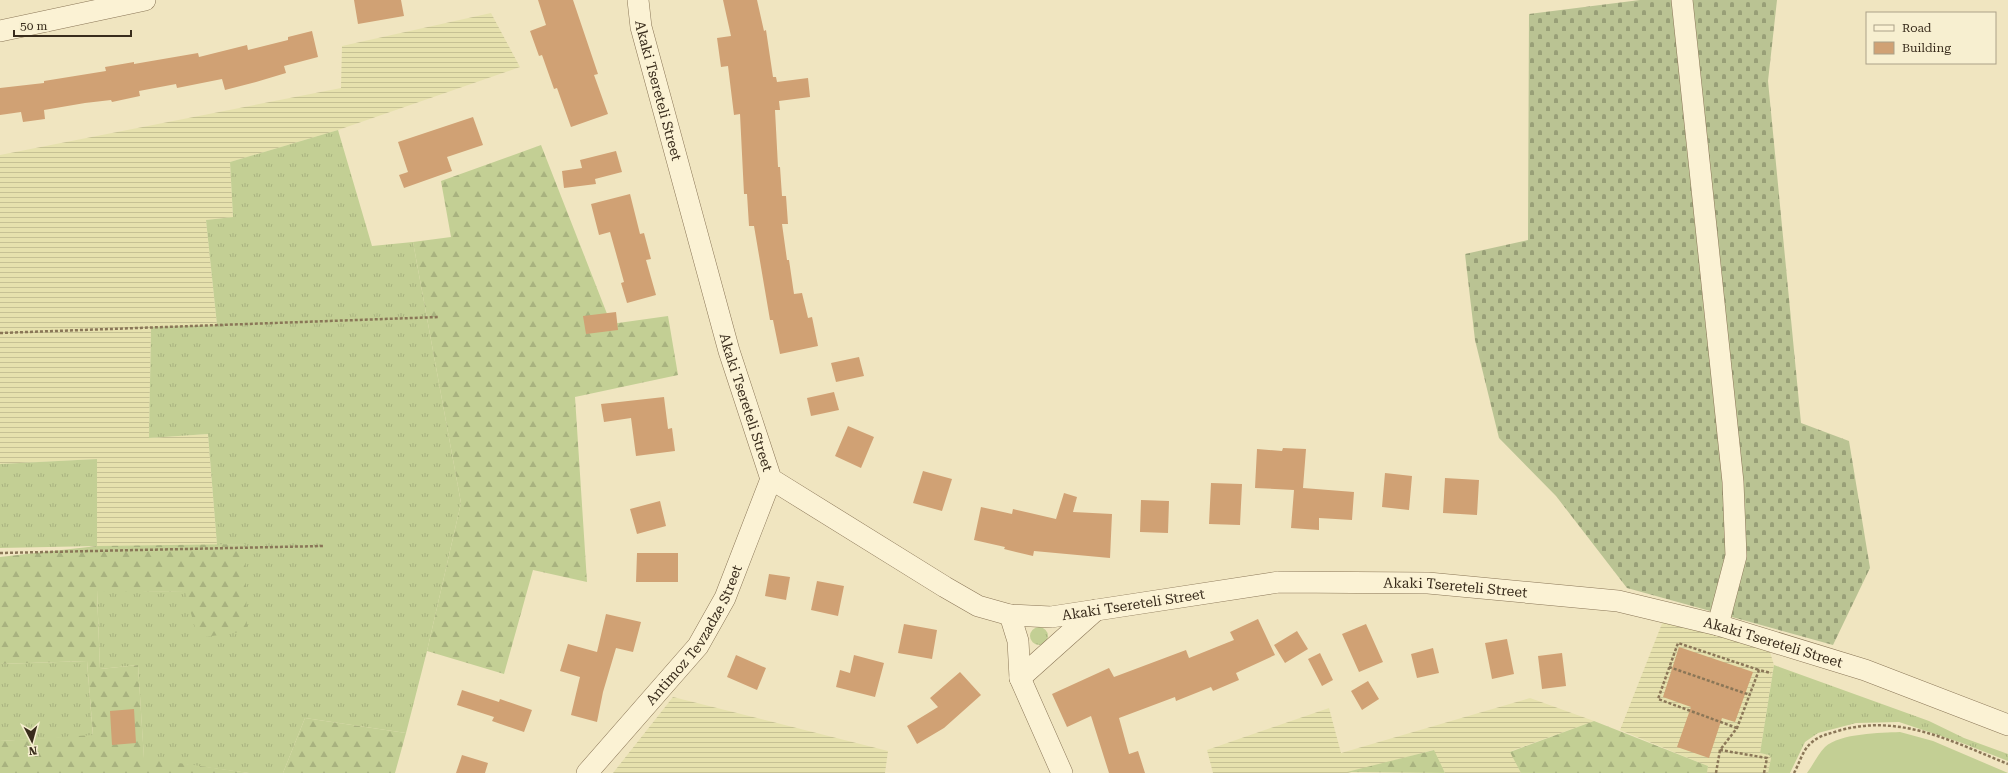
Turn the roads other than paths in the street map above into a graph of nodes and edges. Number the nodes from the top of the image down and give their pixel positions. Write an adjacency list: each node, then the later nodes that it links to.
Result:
1 (145, 0): 4 (street)
2 (638, 0): 5 (street, Akaki Tsereteli Street)
3 (1682, 0): 8 (street)
4 (0, 31)
5 (771, 479): 7 (street, Akaki Tsereteli Street); 11 (street, Antimoz Tevzadze Street)
6 (1096, 610): 7 (street, Akaki Tsereteli Street); 8 (street, Akaki Tsereteli Street); 9 (street)
7 (1010, 615): 9 (street)
8 (1718, 625): 10 (street, Akaki Tsereteli Street)
9 (1020, 678): 12 (street)
10 (2008, 725)
11 (587, 773)
12 (1062, 773)

